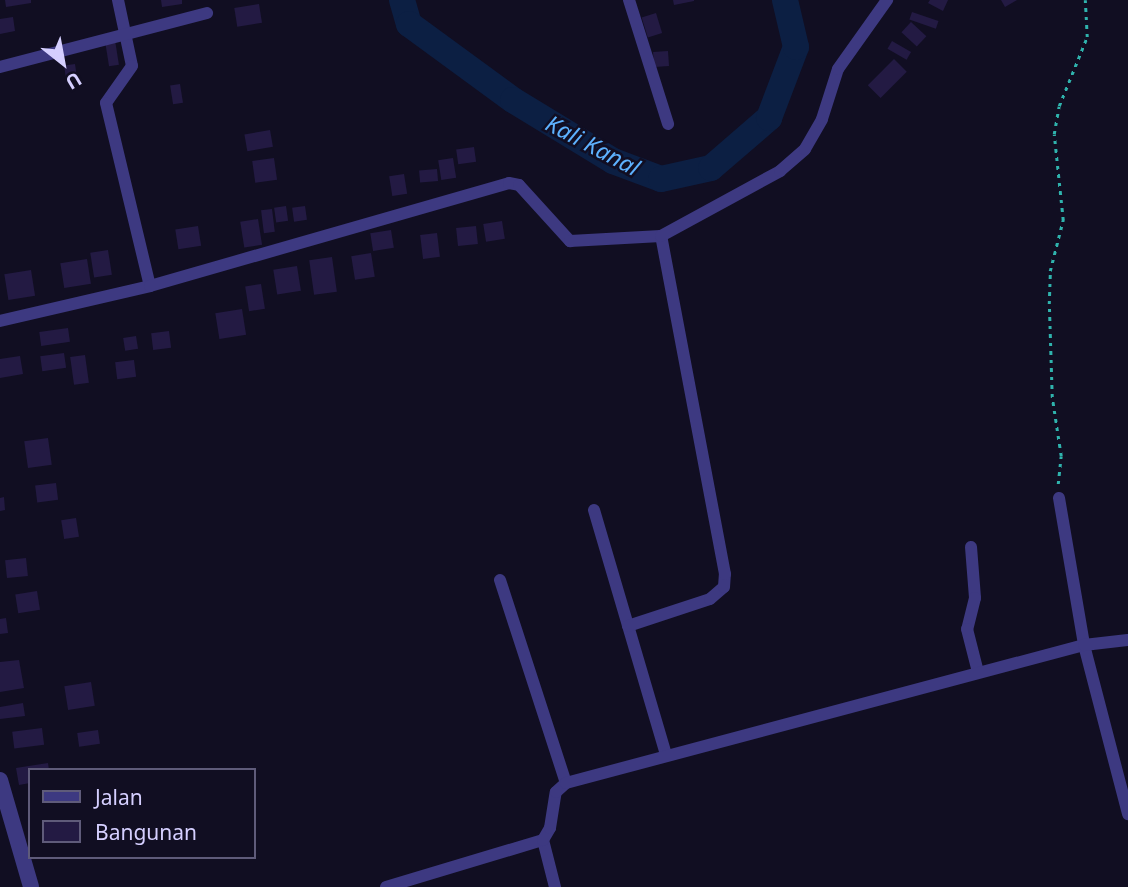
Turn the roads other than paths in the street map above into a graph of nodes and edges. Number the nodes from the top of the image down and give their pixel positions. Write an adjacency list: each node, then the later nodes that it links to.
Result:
1 (118, 0): 5 (street)
2 (629, 0): 7 (street)
3 (887, 0): 8 (street)
4 (207, 13): 5 (street)
5 (125, 34): 6 (street); 9 (street)
6 (0, 67)
7 (668, 124)
8 (661, 236): 9 (street); 15 (street)
9 (150, 286): 10 (street)
10 (0, 321)
11 (1059, 498): 17 (street)
12 (594, 510): 15 (street)
13 (971, 547): 18 (street)
14 (500, 580): 21 (street)
15 (628, 626): 19 (street)
16 (1128, 640): 17 (street)
17 (1084, 645): 18 (street); 22 (street)
18 (978, 672): 19 (street)
19 (666, 754): 21 (street)
20 (0, 780): 24 (street)
21 (566, 783): 23 (street)
22 (1128, 814)
23 (543, 840): 25 (street); 26 (street)
24 (31, 887)
25 (386, 887)
26 (555, 887)

